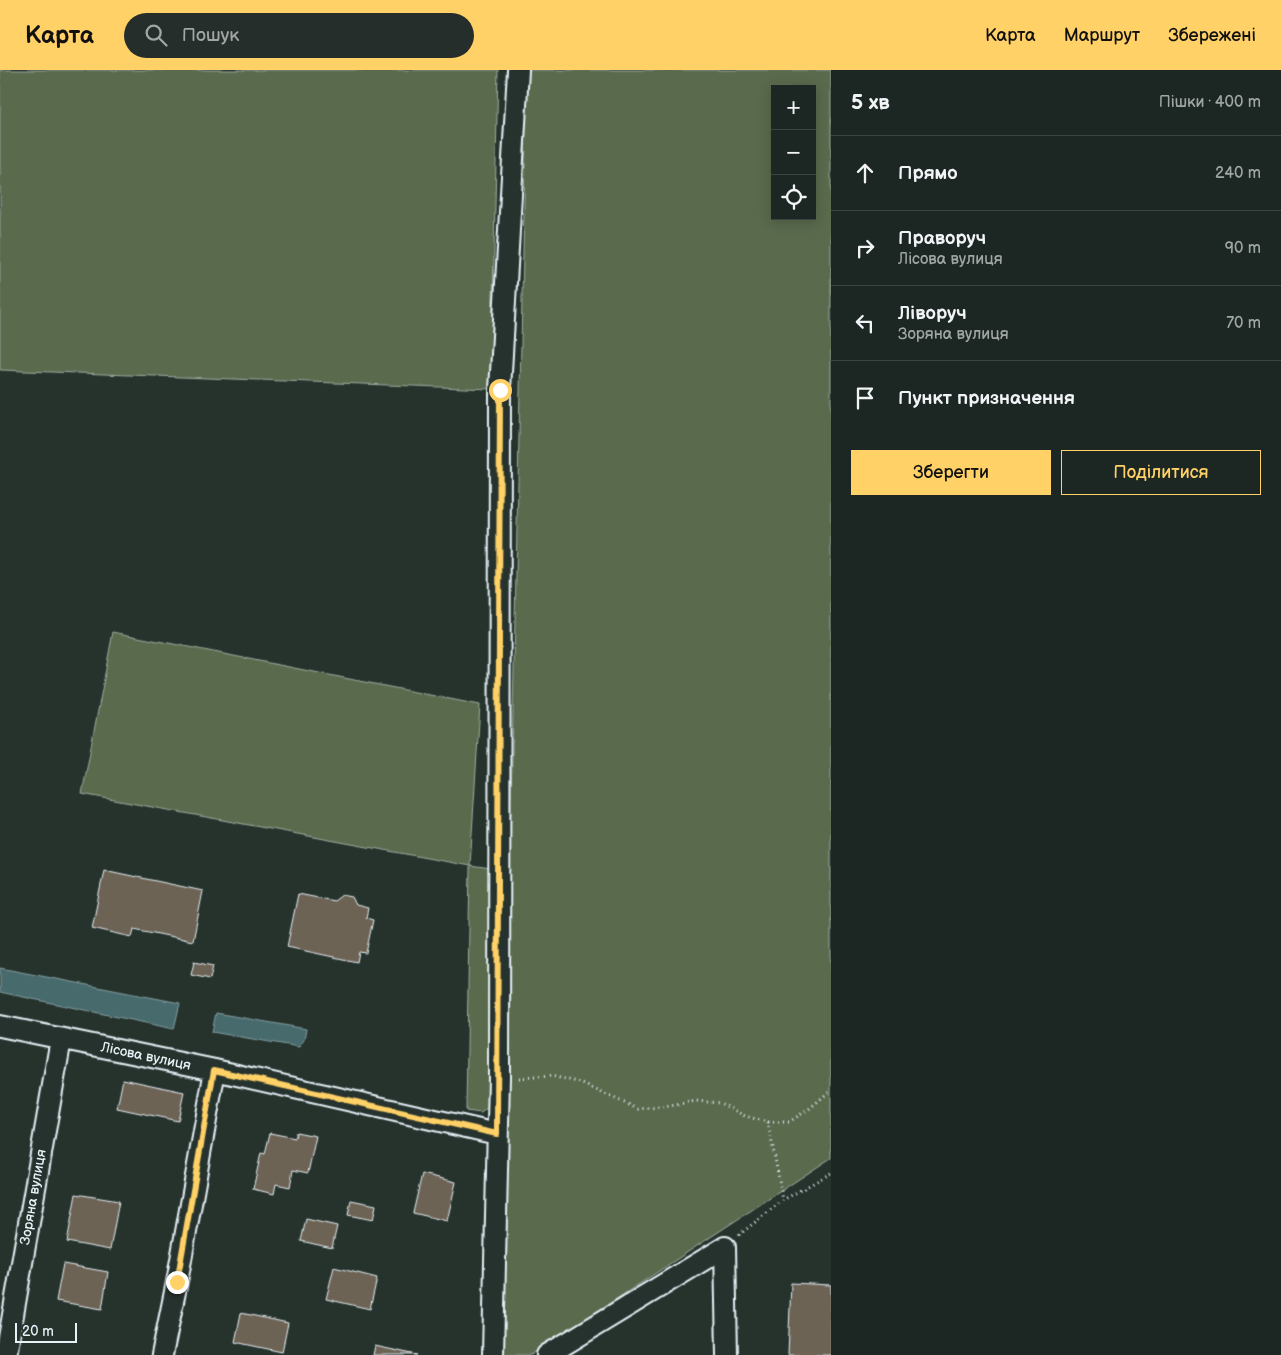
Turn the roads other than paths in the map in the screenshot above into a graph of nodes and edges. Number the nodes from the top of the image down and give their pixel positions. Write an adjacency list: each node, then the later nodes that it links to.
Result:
1 (518, 70): 5 (street)
2 (0, 1026): 3 (street, Лісова вулиця)
3 (61, 1038): 4 (street, Лісова вулиця); 6 (street, Зоряна вулиця)
4 (214, 1070): 5 (street, Лісова вулиця); 7 (street)
5 (497, 1134): 8 (street)
6 (6, 1355)
7 (162, 1355)
8 (493, 1355)
9 (547, 1355): 10 (street)
10 (728, 1355)

